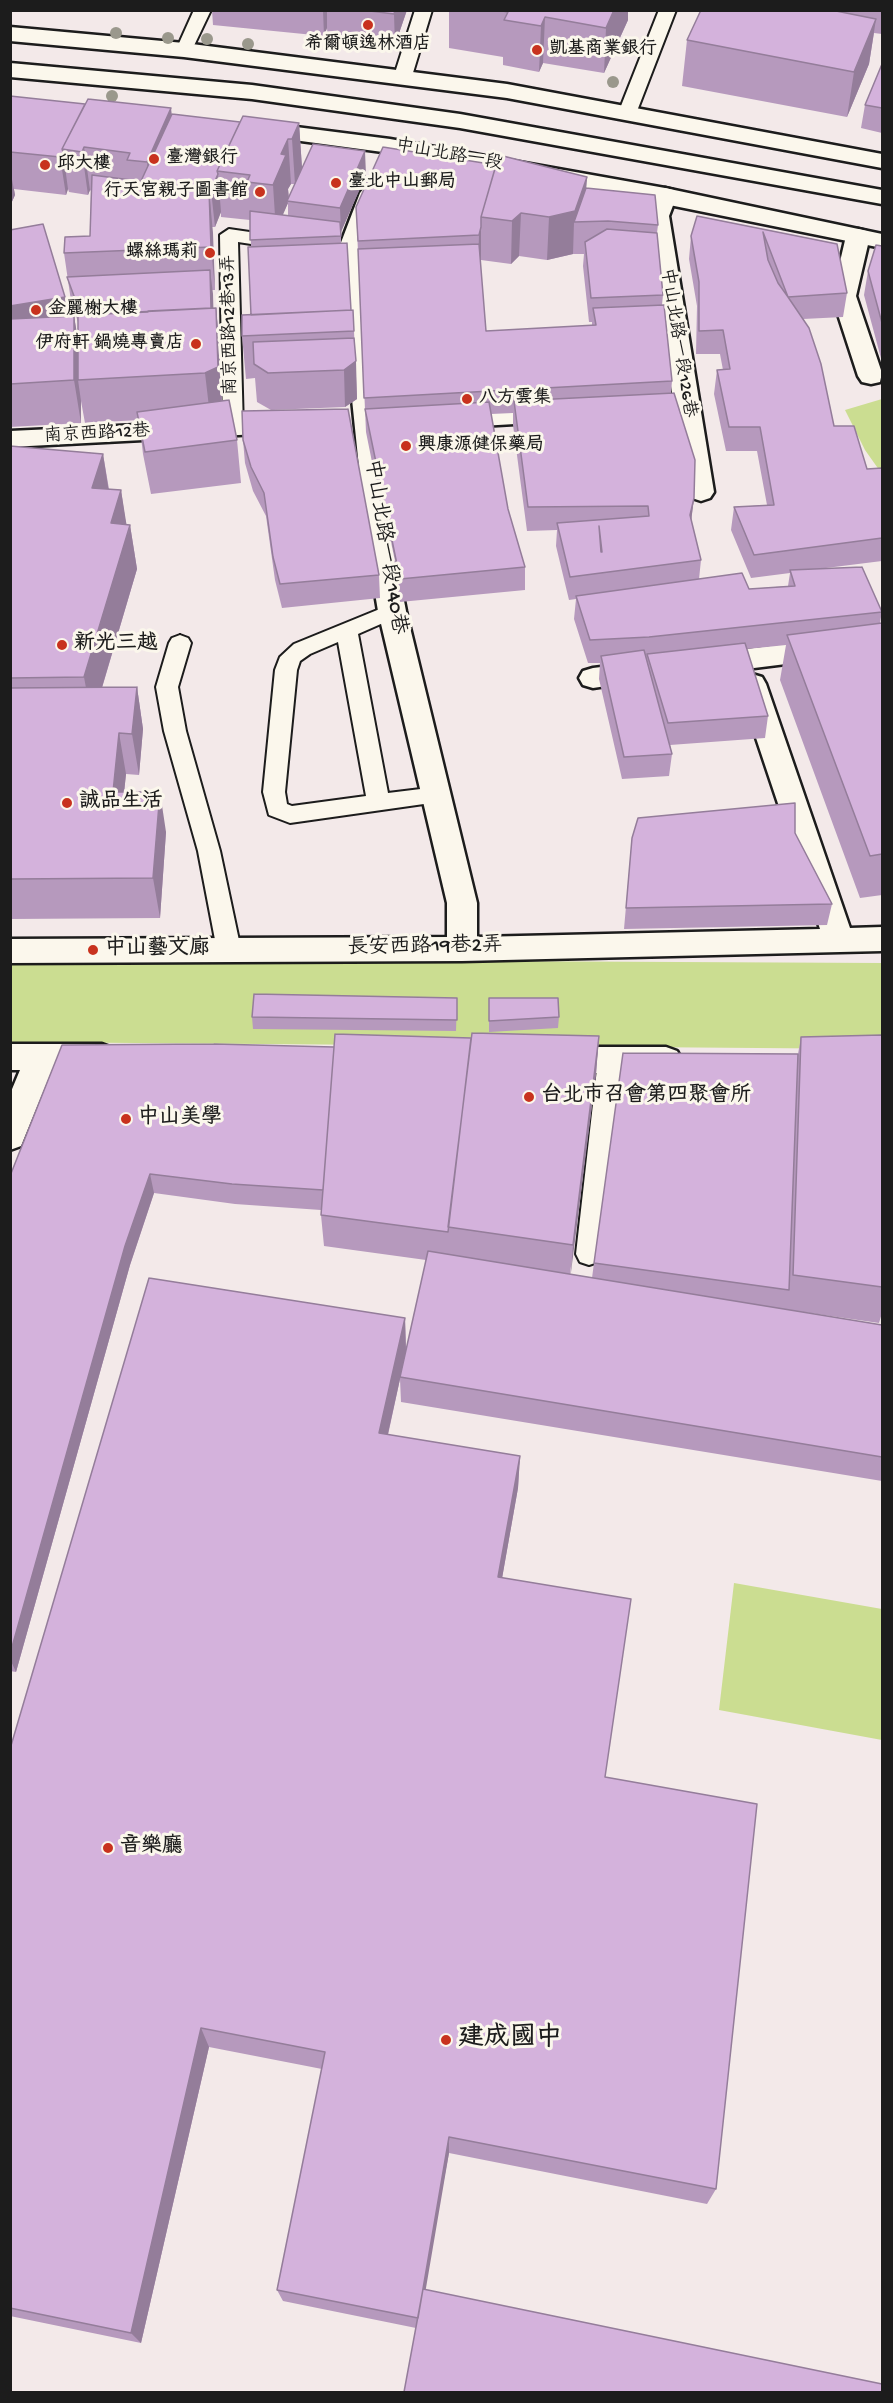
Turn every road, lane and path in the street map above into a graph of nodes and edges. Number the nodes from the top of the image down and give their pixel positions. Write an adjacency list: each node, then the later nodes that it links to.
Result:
1 (203, 10): 5 (lane)
2 (424, 10): 7 (lane)
3 (668, 10): 8 (lane)
4 (10, 34): 5 (street)
5 (184, 50): 7 (street)
6 (10, 70): 13 (street, 中山北路一段)
7 (403, 76): 8 (street)
8 (628, 111): 11 (street)
9 (241, 127): 10 (street, 中山北路一段)
10 (390, 146): 12 (street, 中山北路一段); 24 (street, 中山北路一段140巷)
11 (882, 161)
12 (665, 195): 14 (street, 中山北路一段); 18 (street, 中山北路一段126巷)
13 (882, 197)
14 (858, 236): 15 (street, 中山北路一段); 17 (street)
15 (882, 241)
16 (306, 246): 21 (lane, 南京西路12巷13弄)
17 (871, 376)
18 (687, 406): 19 (street); 23 (street, 中山北路一段126巷)
19 (424, 421)
20 (310, 425): 21 (street, 南京西路12巷)
21 (233, 429): 22 (street, 南京西路12巷)
22 (10, 439)
23 (701, 492)
24 (392, 610): 25 (lane); 30 (street, 中山北路一段140巷)
25 (347, 631): 31 (lane); 31 (lane)
26 (882, 642): 28 (street)
27 (180, 643): 35 (lane)
28 (743, 660): 29 (street); 32 (street)
29 (593, 678)
30 (436, 795): 31 (lane); 34 (street, 中山北路一段140巷)
31 (378, 802)
32 (839, 939): 33 (street, 長安西路19巷2弄); 34 (street, 長安西路19巷2弄)
33 (882, 939)
34 (462, 949): 35 (street, 長安西路19巷2弄)
35 (229, 950): 36 (street, 長安西路19巷2弄)
36 (10, 951)
37 (26, 1057): 38 (street); 42 (street)
38 (132, 1057)
39 (693, 1059): 41 (street)
40 (526, 1060): 41 (street)
41 (610, 1060): 43 (lane)
42 (10, 1137)
43 (589, 1254)

